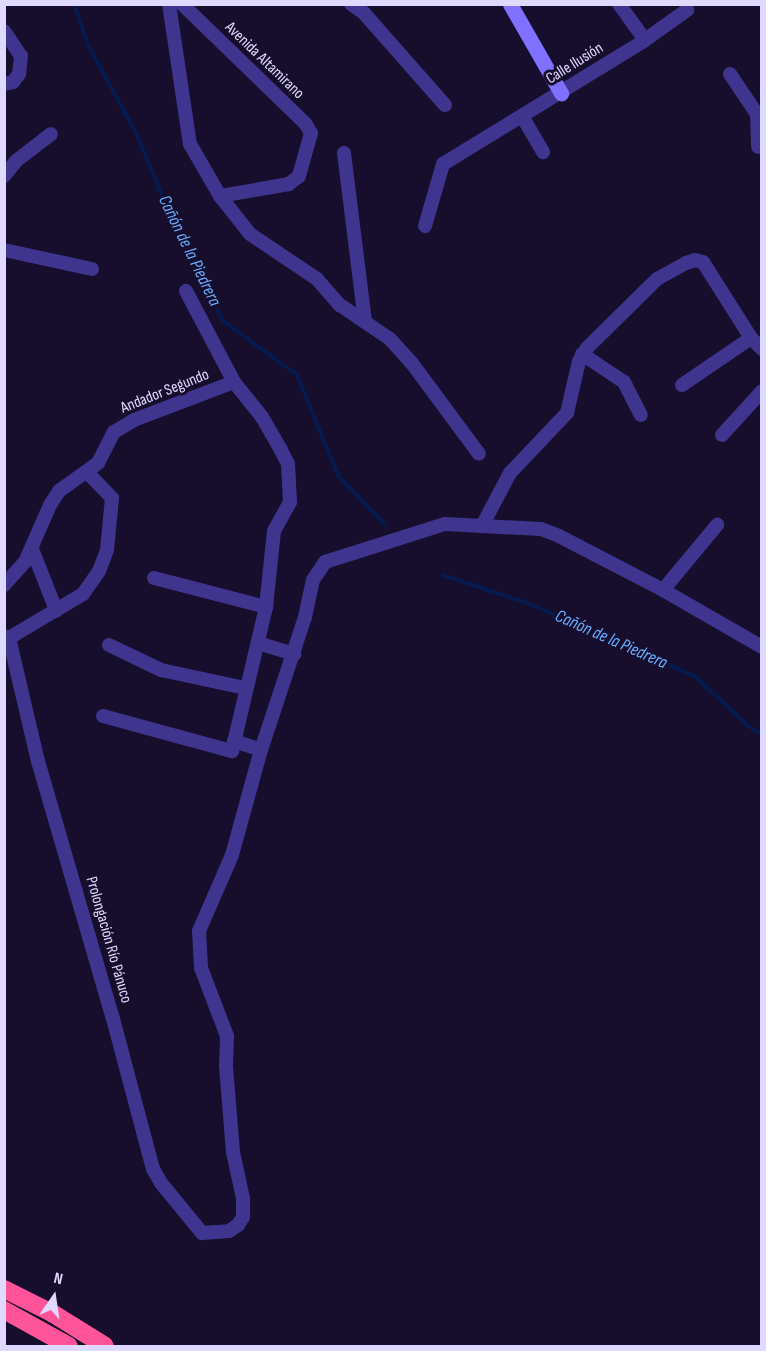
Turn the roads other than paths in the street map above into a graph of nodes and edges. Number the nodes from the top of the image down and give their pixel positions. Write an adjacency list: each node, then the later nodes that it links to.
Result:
1 (169, 4): 20 (street)
2 (182, 4): 20 (street, Avenida Altamirano)
3 (351, 4): 12 (street)
4 (510, 4): 11 (street)
5 (619, 4): 8 (street)
6 (687, 10): 8 (street, Calle Ilusión)
7 (4, 31): 10 (street)
8 (645, 40): 11 (street, Calle Ilusión)
9 (730, 74): 13 (street)
10 (4, 84)
11 (561, 93): 14 (street, Calle Ilusión)
12 (445, 105)
13 (759, 114): 16 (street)
14 (522, 116): 17 (street); 21 (street, Calle Ilusión)
15 (51, 134): 19 (street)
16 (758, 147)
17 (543, 152)
18 (344, 153): 25 (street)
19 (4, 176)
20 (220, 196): 25 (street)
21 (425, 226)
22 (4, 250): 23 (street)
23 (92, 269)
24 (186, 291): 29 (street)
25 (365, 322): 34 (street)
26 (750, 338): 27 (street); 28 (street); 30 (street)
27 (762, 349)
28 (582, 354): 32 (street); 37 (street)
29 (234, 382): 35 (street, Andador Segundo); 42 (street)
30 (682, 385)
31 (762, 391): 33 (street)
32 (641, 415)
33 (722, 435)
34 (479, 454)
35 (87, 472): 38 (street); 43 (street)
36 (717, 525): 41 (street)
37 (482, 526): 41 (street); 48 (street)
38 (32, 549): 40 (street); 43 (street)
39 (154, 578): 42 (street)
40 (4, 585)
41 (663, 590): 47 (street)
42 (267, 607): 45 (street)
43 (56, 610): 44 (street)
44 (8, 639): 52 (street, Prolongación Río Pánuco)
45 (258, 643): 48 (street); 49 (street)
46 (109, 645): 49 (street)
47 (762, 647)
48 (294, 654): 52 (street)
49 (245, 688): 51 (street)
50 (103, 716): 51 (street)
51 (234, 741): 52 (street)
52 (261, 750)
53 (4, 1289): 56 (highway)
54 (4, 1310): 55 (highway)
55 (69, 1347)
56 (105, 1347)

